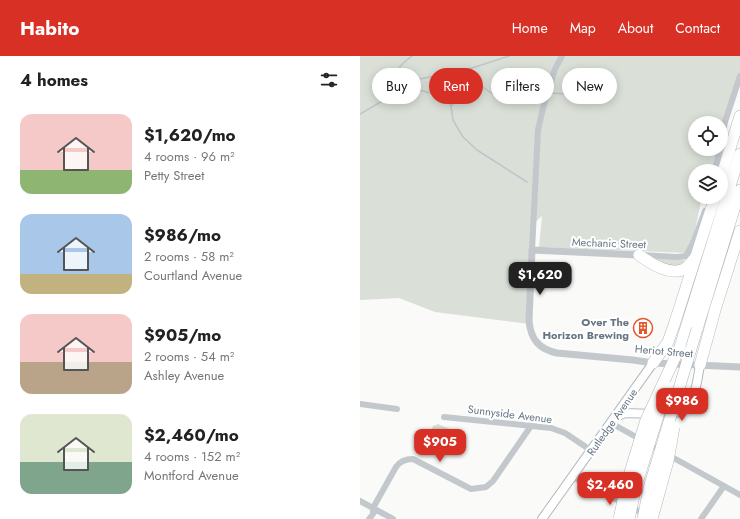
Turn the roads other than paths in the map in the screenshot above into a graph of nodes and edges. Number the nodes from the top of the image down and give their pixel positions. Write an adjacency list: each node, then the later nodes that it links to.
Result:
1 (562, 56): 11 (street)
2 (740, 76): 3 (street)
3 (727, 116)
4 (740, 116): 6 (highway)
5 (740, 154): 14 (highway)
6 (725, 164)
7 (740, 190): 18 (highway, bridge)
8 (708, 204): 13 (street)
9 (712, 204): 13 (highway)
10 (740, 231): 16 (highway)
11 (532, 250): 12 (street, Mechanic Street); 15 (street, Heriot Street)
12 (639, 255): 13 (highway)
13 (690, 257): 15 (highway)
14 (680, 347): 33 (highway, bridge); 34 (highway, bridge)
15 (653, 363): 16 (street, Heriot Street); 22 (main road, Rutledge Avenue)
16 (700, 365): 17 (street, Heriot Street); 22 (main road)
17 (740, 367)
18 (685, 372): 35 (highway, bridge); 36 (highway, bridge)
19 (360, 404): 20 (street)
20 (397, 409)
21 (444, 417): 23 (street, Sunnyside Avenue)
22 (613, 420): 24 (main road, Rutledge Avenue); 26 (street)
23 (531, 426): 24 (street, Sunnyside Avenue); 29 (street)
24 (592, 451): 25 (main road, Rutledge Avenue)
25 (573, 477): 32 (main road, Rutledge Avenue); 36 (street)
26 (724, 486): 27 (street); 37 (street)
27 (740, 495)
28 (360, 501): 29 (street)
29 (373, 508): 30 (street); 31 (street)
30 (369, 519)
31 (393, 519)
32 (542, 519)
33 (619, 519)
34 (629, 519)
35 (643, 519)
36 (653, 519)
37 (701, 519)

